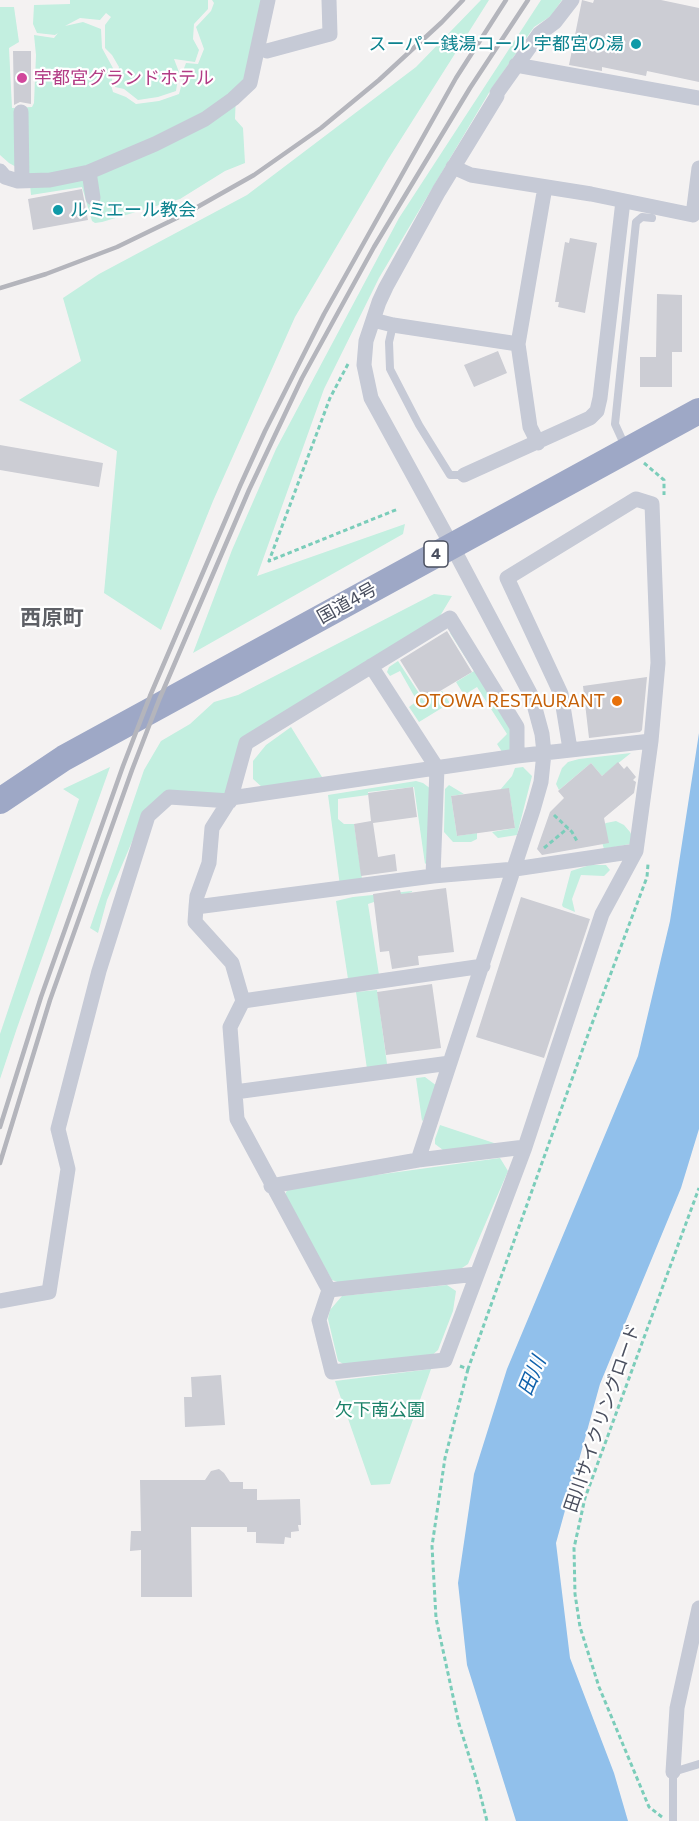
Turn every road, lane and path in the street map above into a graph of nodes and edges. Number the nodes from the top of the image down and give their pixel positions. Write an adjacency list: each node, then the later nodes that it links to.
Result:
1 (268, 0): 11 (street)
2 (330, 0): 4 (street)
3 (572, 0): 5 (street)
4 (267, 51)
5 (516, 65): 6 (street); 8 (street)
6 (699, 98)
7 (21, 112): 12 (street)
8 (453, 167): 13 (street); 17 (street)
9 (699, 168): 15 (street)
10 (0, 171): 12 (street)
11 (88, 172): 12 (street); 14 (street)
12 (22, 181)
13 (545, 187): 15 (street); 19 (street)
14 (93, 198)
15 (623, 201): 21 (street)
16 (652, 218): 22 (lane)
17 (373, 320): 18 (street); 29 (street)
18 (393, 325): 19 (street); 26 (lane)
19 (518, 344): 24 (street)
20 (349, 363): 28 (path)
21 (604, 365): 22 (lane); 24 (street)
22 (621, 367): 25 (lane)
23 (690, 416): 25 (highway, 国道4号 / 4)
24 (538, 442): 26 (street)
25 (635, 456): 27 (path); 29 (highway, 国道4号 / 4)
26 (464, 475)
27 (664, 480)
28 (398, 509)
29 (452, 546): 33 (street); 36 (highway, 国道4号 / 4)
30 (371, 666): 34 (street); 35 (street); 37 (street)
31 (651, 741): 32 (street); 32 (street); 41 (street)
32 (570, 749): 33 (street)
33 (544, 753): 34 (street); 43 (street)
34 (516, 756): 35 (street)
35 (436, 768): 37 (street); 44 (street)
36 (0, 801)
37 (230, 801): 45 (street); 56 (street)
38 (554, 815): 39 (path)
39 (568, 828): 40 (path); 42 (path)
40 (578, 843)
41 (636, 851): 43 (street); 50 (street)
42 (539, 852)
43 (515, 869): 44 (street); 46 (street)
44 (433, 876): 45 (street)
45 (196, 908): 47 (street)
46 (483, 966): 47 (street); 48 (street)
47 (243, 1001): 49 (street)
48 (450, 1063): 49 (street); 51 (street)
49 (235, 1092): 52 (street)
50 (525, 1147): 51 (street); 54 (street)
51 (418, 1160): 52 (street)
52 (271, 1186): 55 (street)
53 (699, 1188): 62 (path, 田川サイクリングロード)
54 (477, 1274): 55 (street); 55 (street)
55 (329, 1290)
56 (0, 1301)
57 (468, 1369): 61 (path)
58 (699, 1608): 60 (street)
59 (699, 1764): 60 (lane)
60 (673, 1772): 63 (lane)
61 (487, 1821)
62 (668, 1821)
63 (673, 1821)

